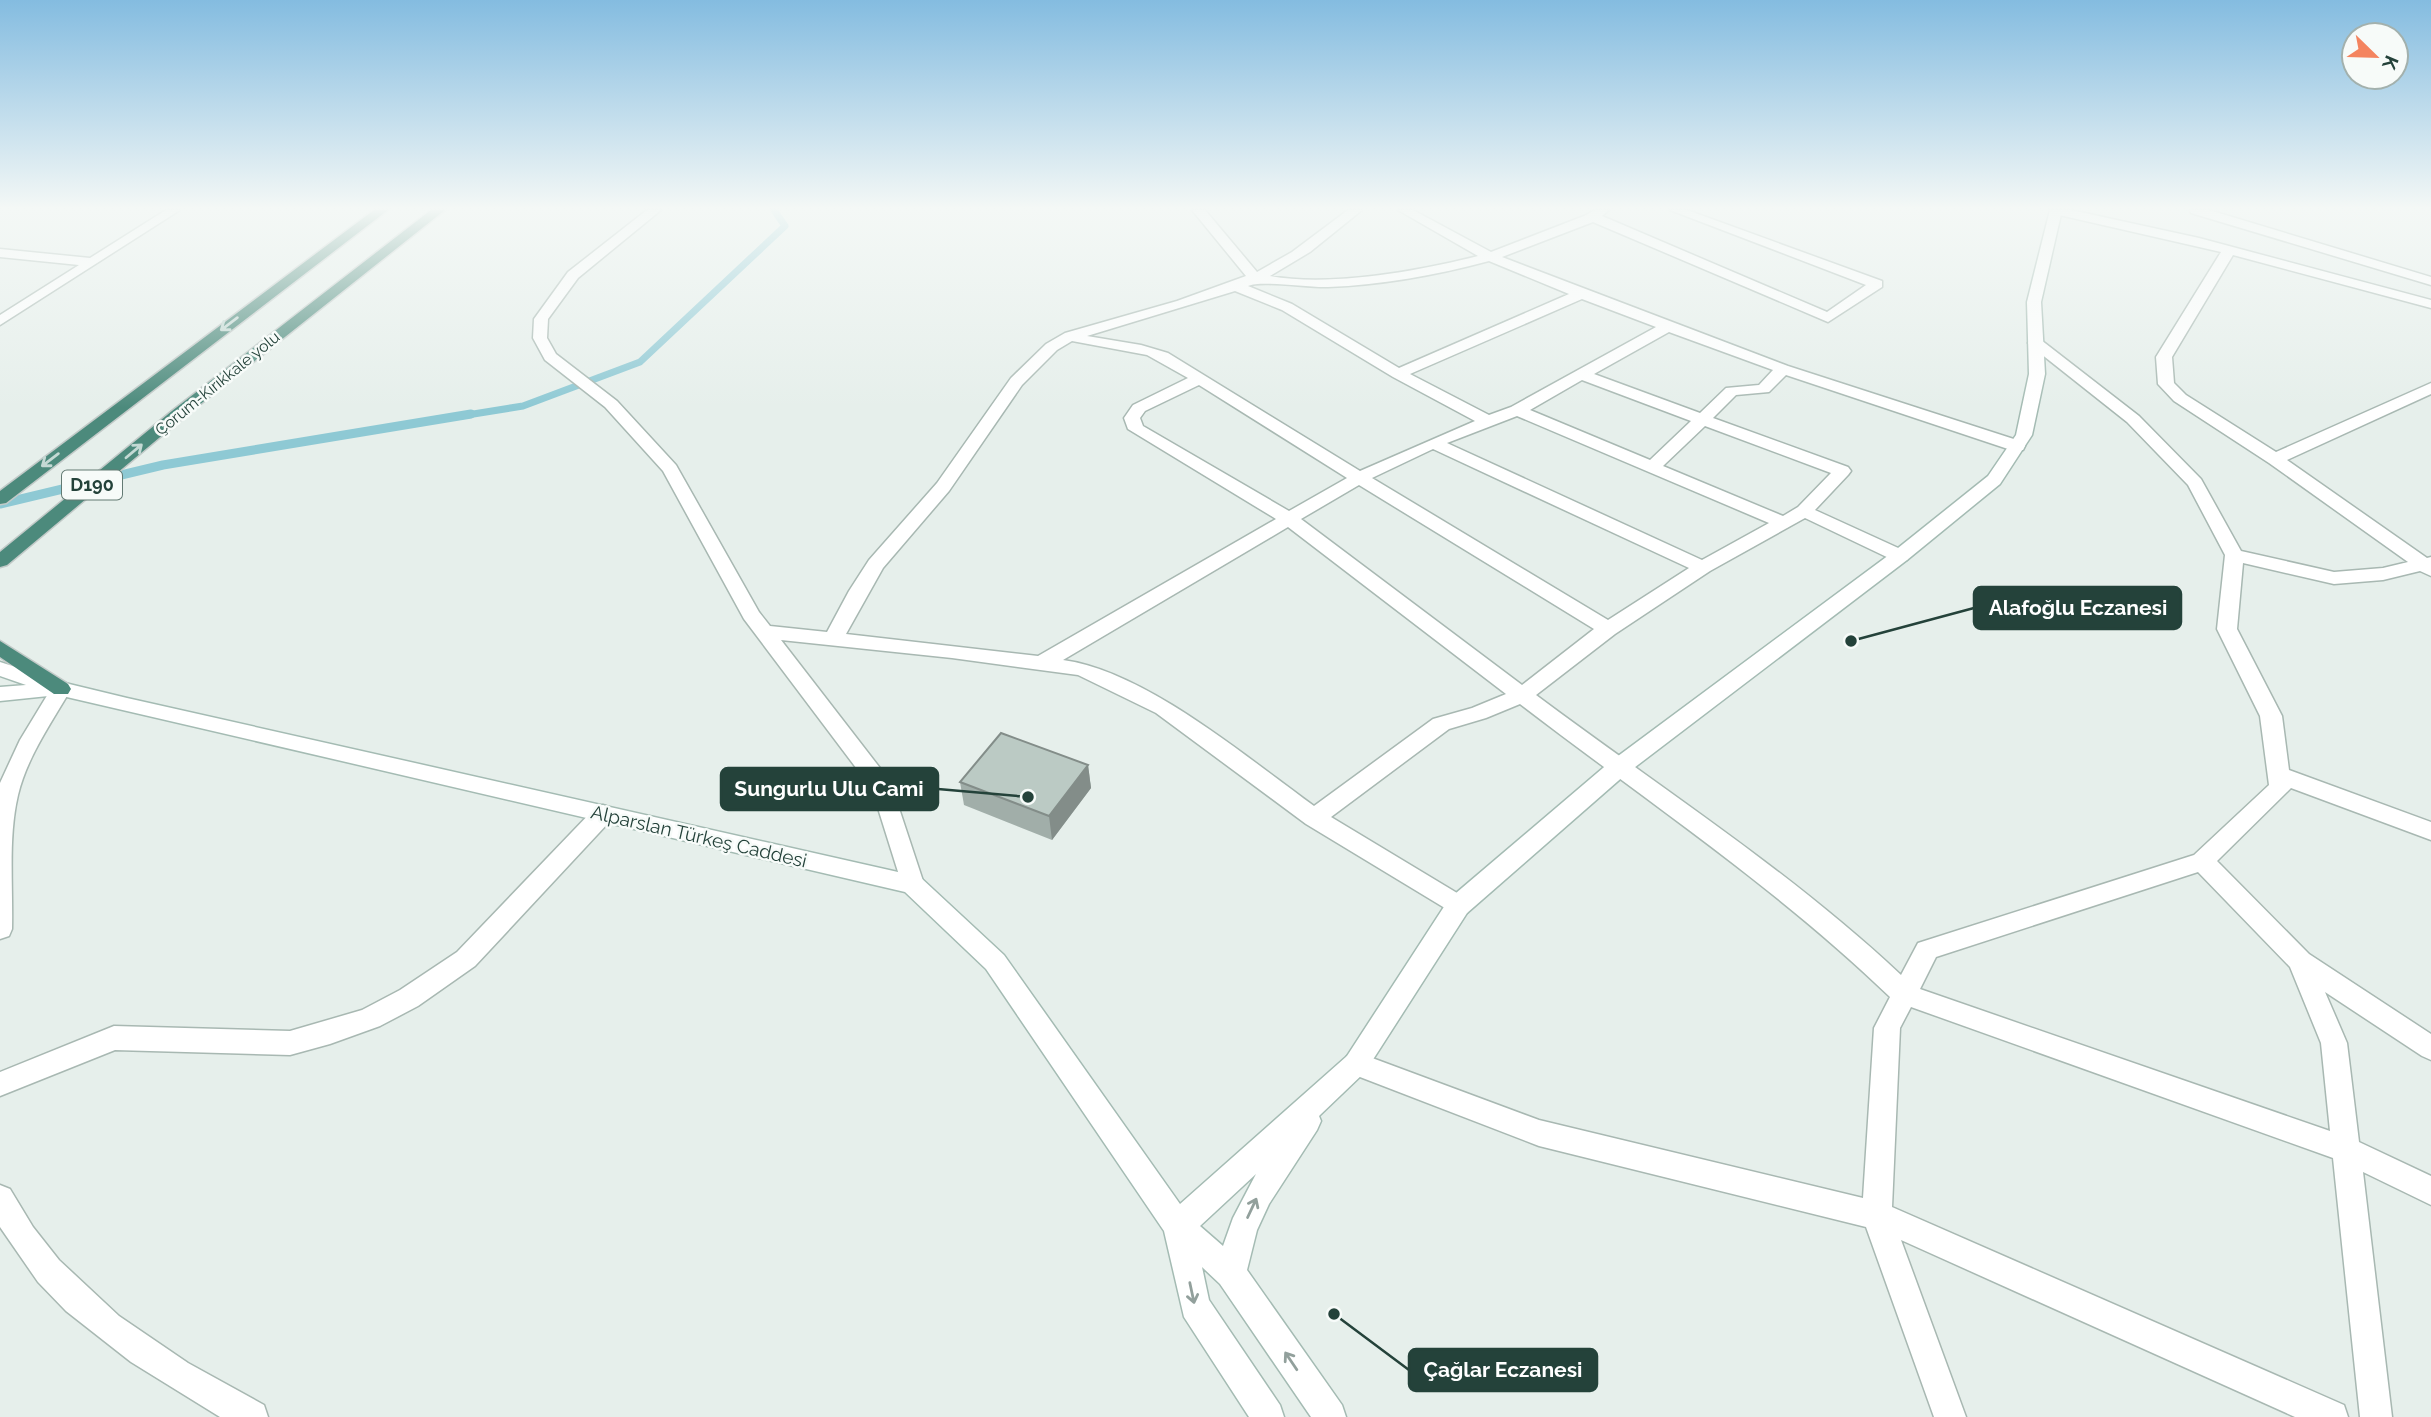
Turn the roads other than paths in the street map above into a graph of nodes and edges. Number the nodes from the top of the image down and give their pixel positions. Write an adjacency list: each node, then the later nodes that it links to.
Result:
1 (70, 276): 16 (street)
2 (294, 276): 33 (highway, Çorum-Kırıkkale yolu / D190, one-way to 33)
3 (354, 276): 39 (highway, Çorum-Kırıkkale yolu / D190, one-way to 3)
4 (572, 276): 43 (street)
5 (1390, 276): 12 (street)
6 (1537, 276): 14 (street)
7 (1736, 276): 8 (street)
8 (1856, 276)
9 (2040, 276): 19 (street)
10 (2213, 276): 30 (street)
11 (2327, 276): 15 (street)
12 (1254, 277): 13 (street)
13 (1236, 286): 18 (street); 21 (street)
14 (1581, 294): 17 (street); 21 (street)
15 (2431, 304)
16 (0, 321)
17 (1669, 326): 20 (street); 22 (street)
18 (1070, 336): 23 (street); 44 (street)
19 (2036, 343): 29 (street); 38 (street)
20 (1783, 369): 26 (street); 29 (street)
21 (1398, 374): 27 (street)
22 (1579, 374): 25 (street); 26 (street)
23 (1199, 379): 32 (street); 35 (street)
24 (2431, 388): 30 (street)
25 (1517, 410): 27 (street); 31 (street)
26 (1703, 421): 31 (street); 34 (street)
27 (1489, 422): 28 (street)
28 (1433, 443): 32 (street); 41 (street)
29 (2017, 446): 37 (street)
30 (2275, 459): 40 (street)
31 (1652, 467): 36 (street)
32 (1359, 478): 35 (street); 42 (street)
33 (0, 499)
34 (1804, 511): 36 (street); 37 (street)
35 (1289, 519): 46 (street); 50 (street)
36 (1785, 523): 41 (street)
37 (1900, 555): 51 (street)
38 (2234, 555): 40 (street); 52 (street)
39 (3, 559)
40 (2429, 566)
41 (1703, 567): 42 (street)
42 (1608, 629): 50 (street)
43 (764, 632): 44 (street); 57 (street)
44 (834, 639): 46 (street)
45 (0, 648): 48 (highway)
46 (1040, 664): 54 (street)
47 (0, 669): 48 (street)
48 (61, 689): 49 (street); 53 (street, Alparslan Türkeş Caddesi); 59 (street)
49 (0, 694)
50 (1522, 695): 51 (street); 54 (street)
51 (1618, 768): 58 (street); 61 (street)
52 (2278, 775): 55 (street); 56 (street)
53 (603, 814): 57 (street, Alparslan Türkeş Caddesi); 64 (street)
54 (1314, 818): 58 (street)
55 (2431, 831)
56 (2202, 861): 60 (street); 61 (street)
57 (912, 884): 70 (street)
58 (1458, 906): 63 (street)
59 (0, 929)
60 (2300, 961): 62 (street); 66 (street)
61 (1904, 994): 66 (street); 69 (street)
62 (2431, 1048)
63 (1356, 1064): 65 (street); 69 (street)
64 (0, 1084)
65 (1324, 1096): 70 (street); 71 (street, one-way to 65)
66 (2345, 1149): 67 (street); 77 (street)
67 (2431, 1191)
68 (0, 1199): 72 (street)
69 (1877, 1215): 75 (street); 76 (street)
70 (1178, 1226): 71 (street); 73 (street, one-way to 73)
71 (1231, 1273): 74 (street, one-way to 71)
72 (251, 1417)
73 (1268, 1417)
74 (1330, 1417)
75 (1950, 1417)
76 (2333, 1417)
77 (2376, 1417)

